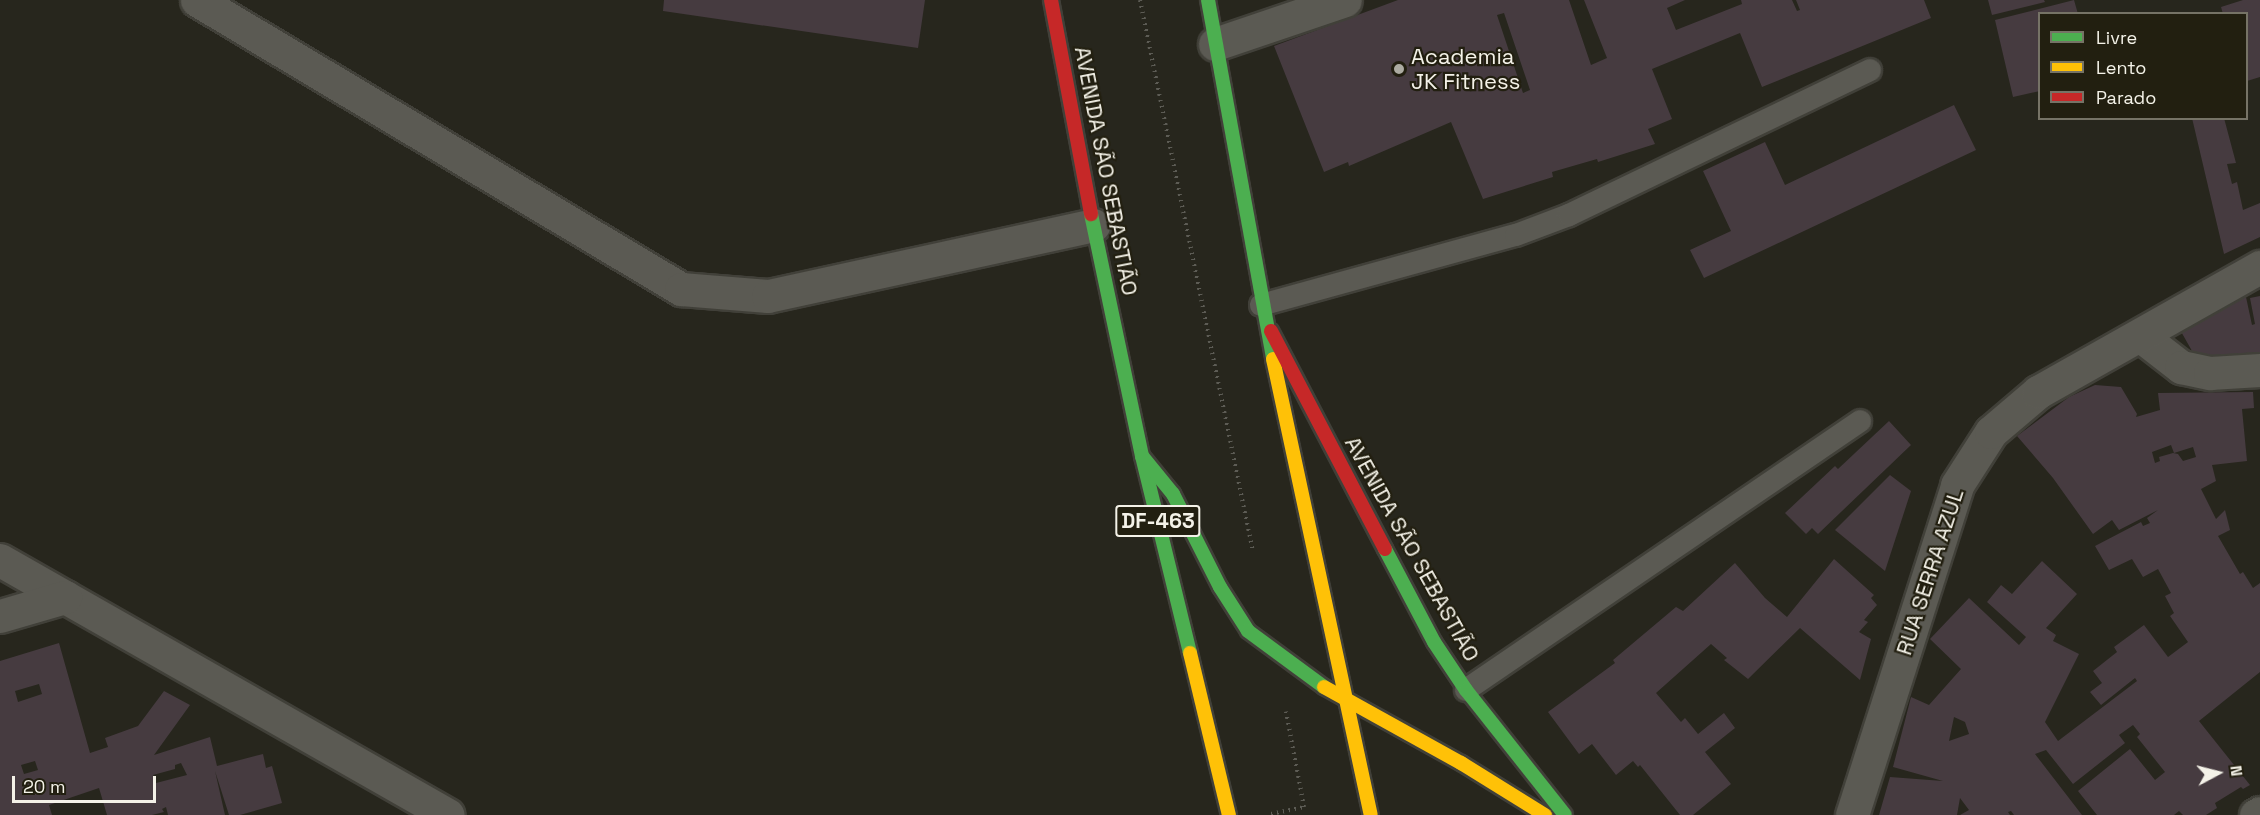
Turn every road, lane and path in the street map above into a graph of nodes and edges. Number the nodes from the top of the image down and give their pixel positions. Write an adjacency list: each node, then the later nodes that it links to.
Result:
1 (197, 0): 8 (street)
2 (1051, 0): 8 (main road, AVENIDA SÃO SEBASTIÃO / DF-463)
3 (1140, 0): 16 (path)
4 (1208, 0): 6 (main road, AVENIDA SÃO SEBASTIÃO)
5 (1345, 0): 6 (street)
6 (1215, 44): 10 (main road, AVENIDA SÃO SEBASTIÃO)
7 (1870, 70): 10 (lane)
8 (1093, 225): 14 (main road, AVENIDA SÃO SEBASTIÃO / DF-463)
9 (2260, 267): 11 (street, RUA SERRA AZUL)
10 (1263, 311): 20 (main road, AVENIDA SÃO SEBASTIÃO); 21 (main road, AVENIDA SÃO SEBASTIÃO)
11 (2141, 336): 12 (street); 28 (street, RUA SERRA AZUL)
12 (2260, 370)
13 (1860, 421): 20 (lane)
14 (1142, 456): 19 (main road, AVENIDA SÃO SEBASTIÃO); 23 (main road, AVENIDA SÃO SEBASTIÃO / DF-463)
15 (0, 560): 17 (street)
16 (1254, 560)
17 (65, 597): 18 (street); 22 (street)
18 (0, 616)
19 (1274, 653): 21 (main road, AVENIDA SÃO SEBASTIÃO); 24 (path)
20 (1466, 690): 27 (main road, AVENIDA SÃO SEBASTIÃO)
21 (1348, 699): 25 (main road, AVENIDA SÃO SEBASTIÃO); 26 (main road, AVENIDA SÃO SEBASTIÃO)
22 (435, 813)
23 (1229, 815)
24 (1264, 815)
25 (1371, 815)
26 (1545, 815)
27 (1565, 815)
28 (1852, 815)

